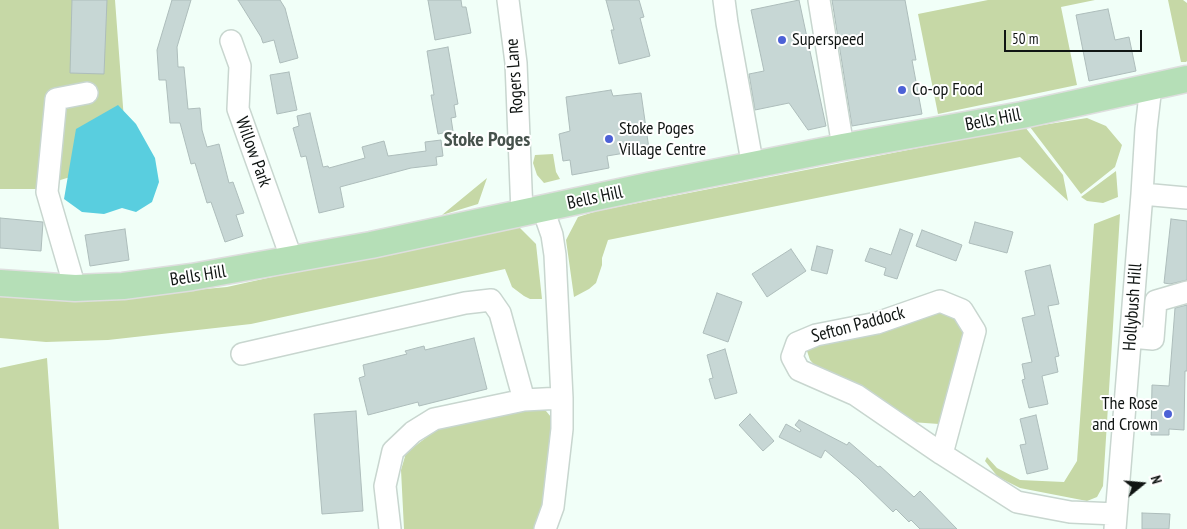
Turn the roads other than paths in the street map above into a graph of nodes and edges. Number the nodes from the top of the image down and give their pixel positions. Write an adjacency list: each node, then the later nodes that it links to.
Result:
1 (508, 0): 12 (street, Rogers Lane)
2 (724, 0): 9 (street)
3 (819, 0): 8 (street)
4 (231, 41): 13 (street, Willow Park)
5 (1187, 79): 6 (main road, Bells Hill)
6 (1151, 86): 8 (main road, Bells Hill); 10 (street, Hollybush Hill)
7 (87, 93): 15 (street)
8 (844, 147): 9 (main road, Bells Hill)
9 (753, 167): 12 (main road, Bells Hill)
10 (1142, 194): 11 (street); 17 (street, Hollybush Hill)
11 (1187, 198)
12 (532, 211): 13 (main road, Bells Hill); 19 (street, Rogers Lane)
13 (292, 260): 15 (main road, Bells Hill)
14 (0, 283): 15 (main road, Bells Hill)
15 (75, 288)
16 (1187, 292): 17 (street)
17 (1131, 337): 22 (street, Hollybush Hill)
18 (242, 354): 20 (street)
19 (562, 398): 20 (street); 24 (street, Rogers Lane)
20 (524, 400): 23 (street)
21 (942, 454): 21 (street, Sefton Paddock); 22 (street, Sefton Paddock)
22 (1115, 521)
23 (390, 529)
24 (545, 529)

